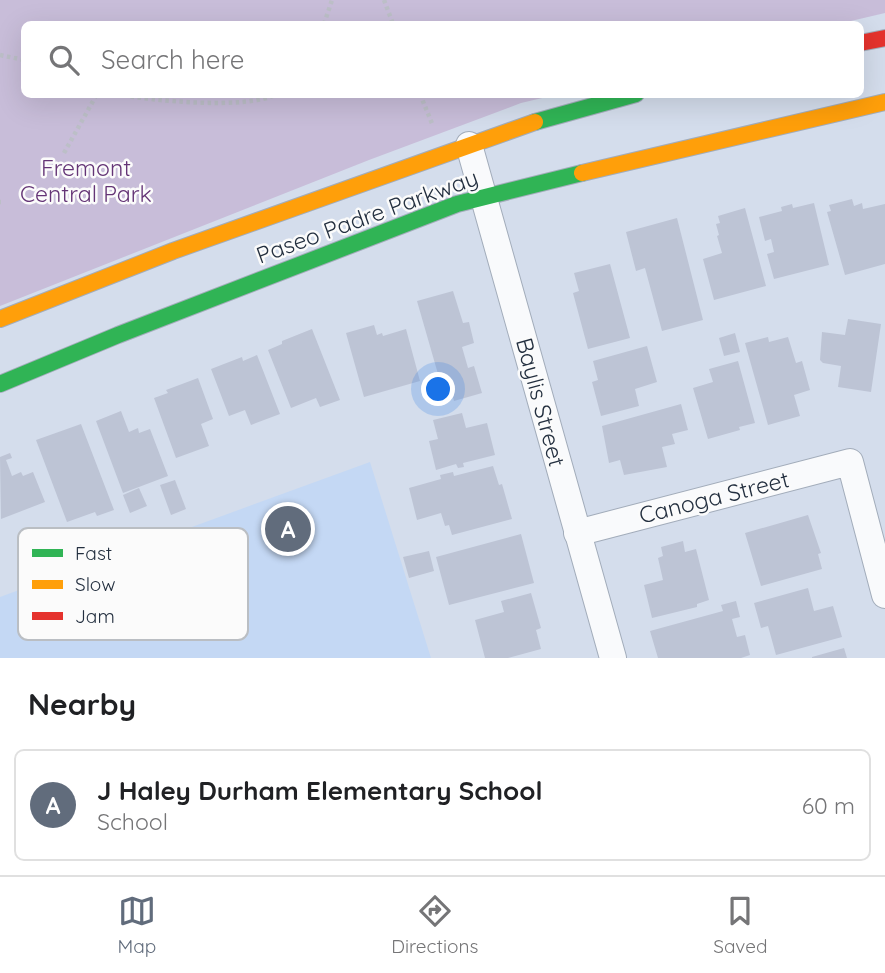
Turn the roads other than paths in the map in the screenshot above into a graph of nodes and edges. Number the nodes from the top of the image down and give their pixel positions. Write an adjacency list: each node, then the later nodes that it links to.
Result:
1 (885, 38): 2 (main road)
2 (864, 42)
3 (618, 98): 5 (main road, Paseo Padre Parkway)
4 (885, 103): 6 (main road, Paseo Padre Parkway)
5 (469, 145): 6 (street, Baylis Street); 7 (main road, Paseo Padre Parkway)
6 (484, 196): 8 (main road, Paseo Padre Parkway); 9 (street, Baylis Street)
7 (0, 319)
8 (0, 384)
9 (577, 533): 10 (street, Canoga Street); 11 (street, Baylis Street)
10 (885, 595)
11 (613, 658)

